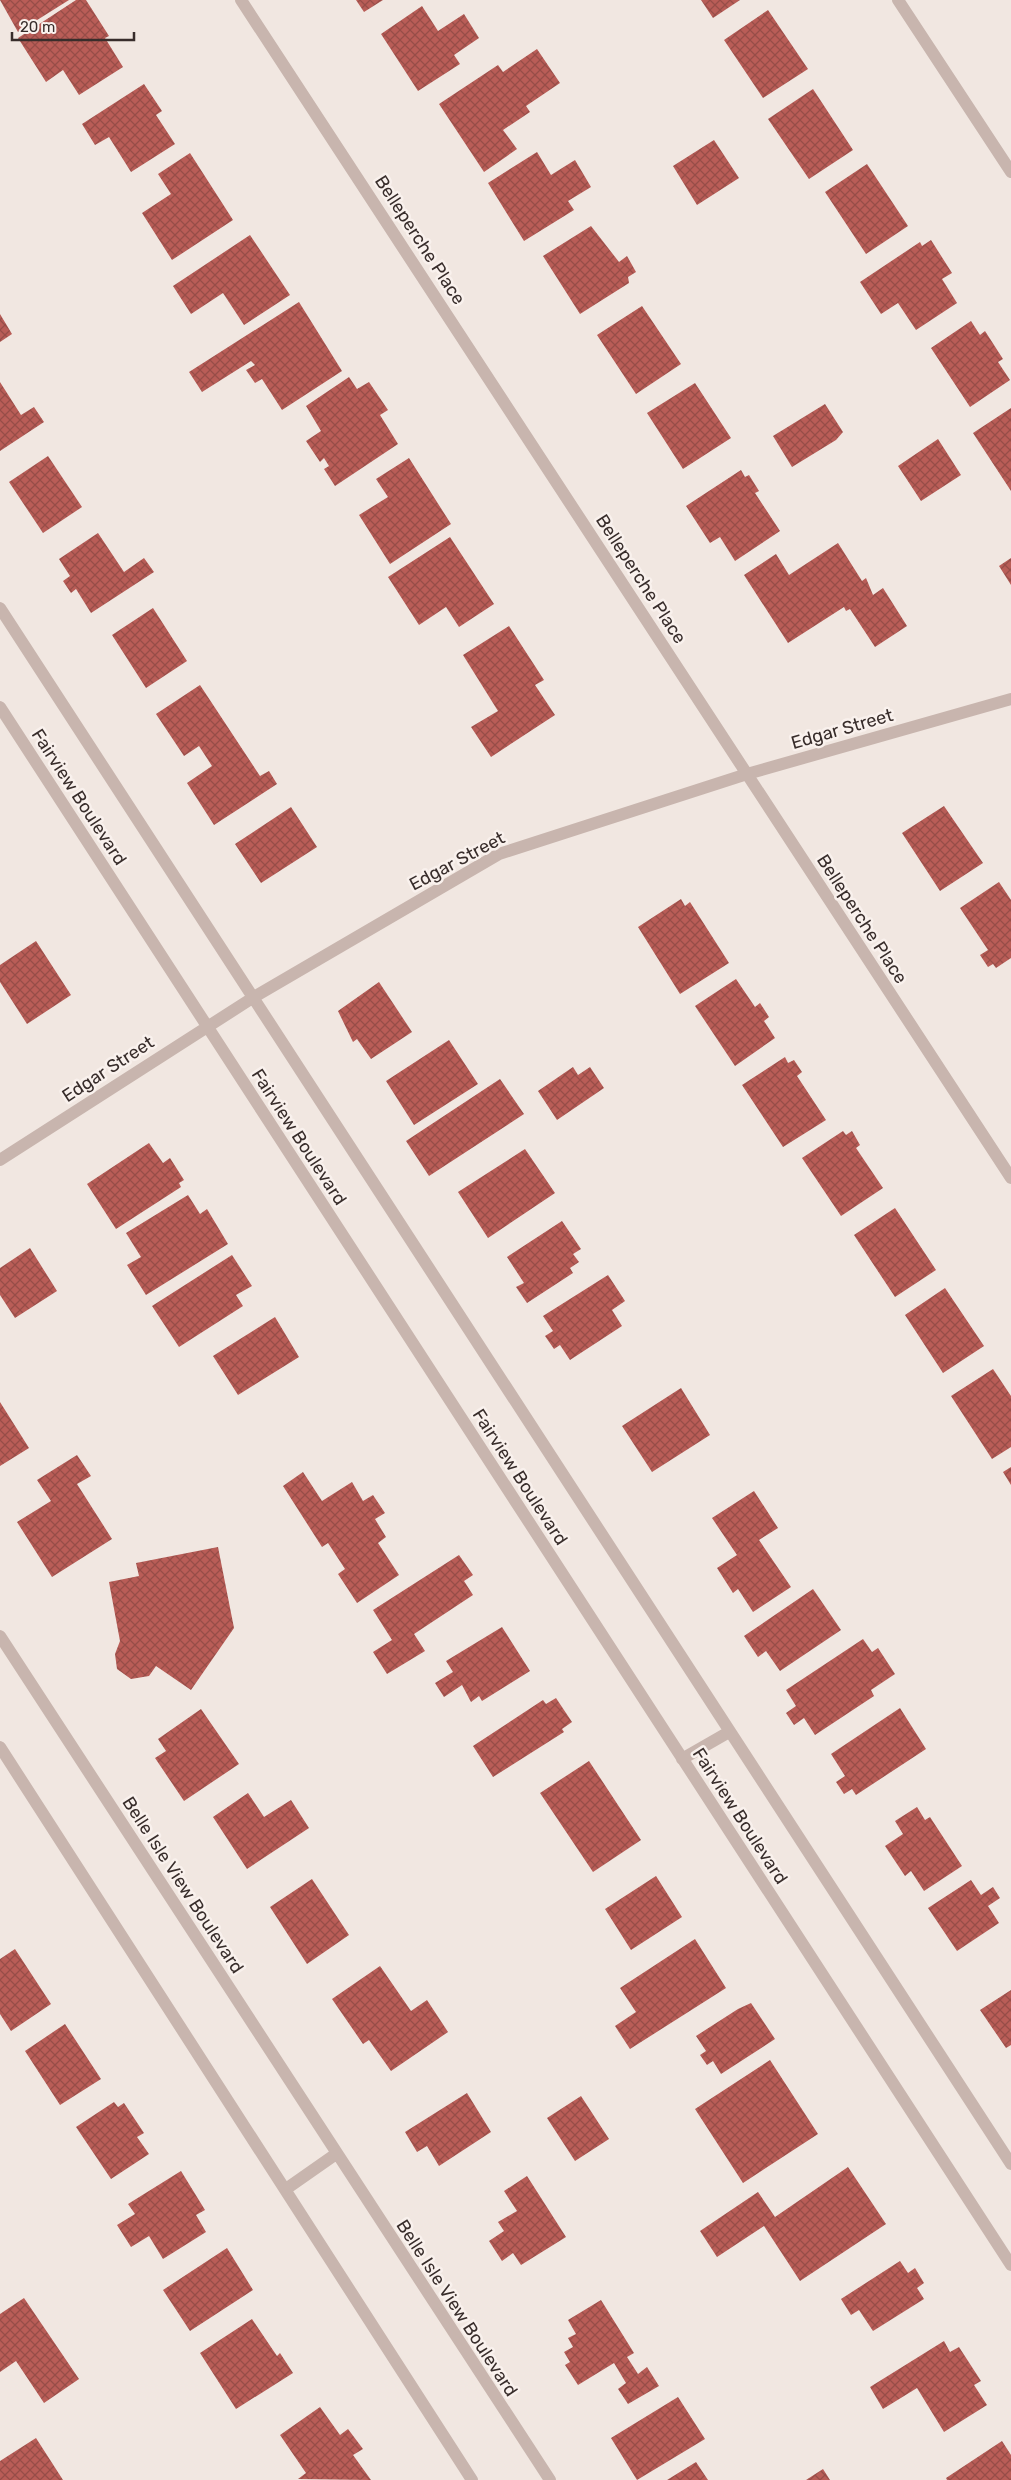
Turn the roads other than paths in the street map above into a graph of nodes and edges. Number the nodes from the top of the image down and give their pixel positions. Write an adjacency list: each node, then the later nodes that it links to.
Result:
1 (241, 0): 7 (street, Belleperche Place)
2 (898, 0): 3 (street)
3 (1011, 172)
4 (0, 608): 8 (street, Fairview Boulevard)
5 (1011, 699): 7 (street, Edgar Street)
6 (0, 707): 9 (street, Fairview Boulevard)
7 (747, 774): 8 (street, Edgar Street); 11 (street, Belleperche Place)
8 (254, 997): 9 (street, Edgar Street); 13 (street, Fairview Boulevard)
9 (206, 1026): 10 (street, Edgar Street); 15 (street, Fairview Boulevard)
10 (0, 1160)
11 (1011, 1178)
12 (0, 1636): 16 (street, Belle Isle View Boulevard)
13 (729, 1732): 15 (street); 17 (street, Fairview Boulevard)
14 (0, 1747): 18 (street)
15 (682, 1759): 19 (street, Fairview Boulevard)
16 (336, 2154): 18 (street); 21 (street, Belle Isle View Boulevard)
17 (1011, 2164)
18 (286, 2189): 20 (street)
19 (1011, 2265)
20 (472, 2480)
21 (550, 2480)

